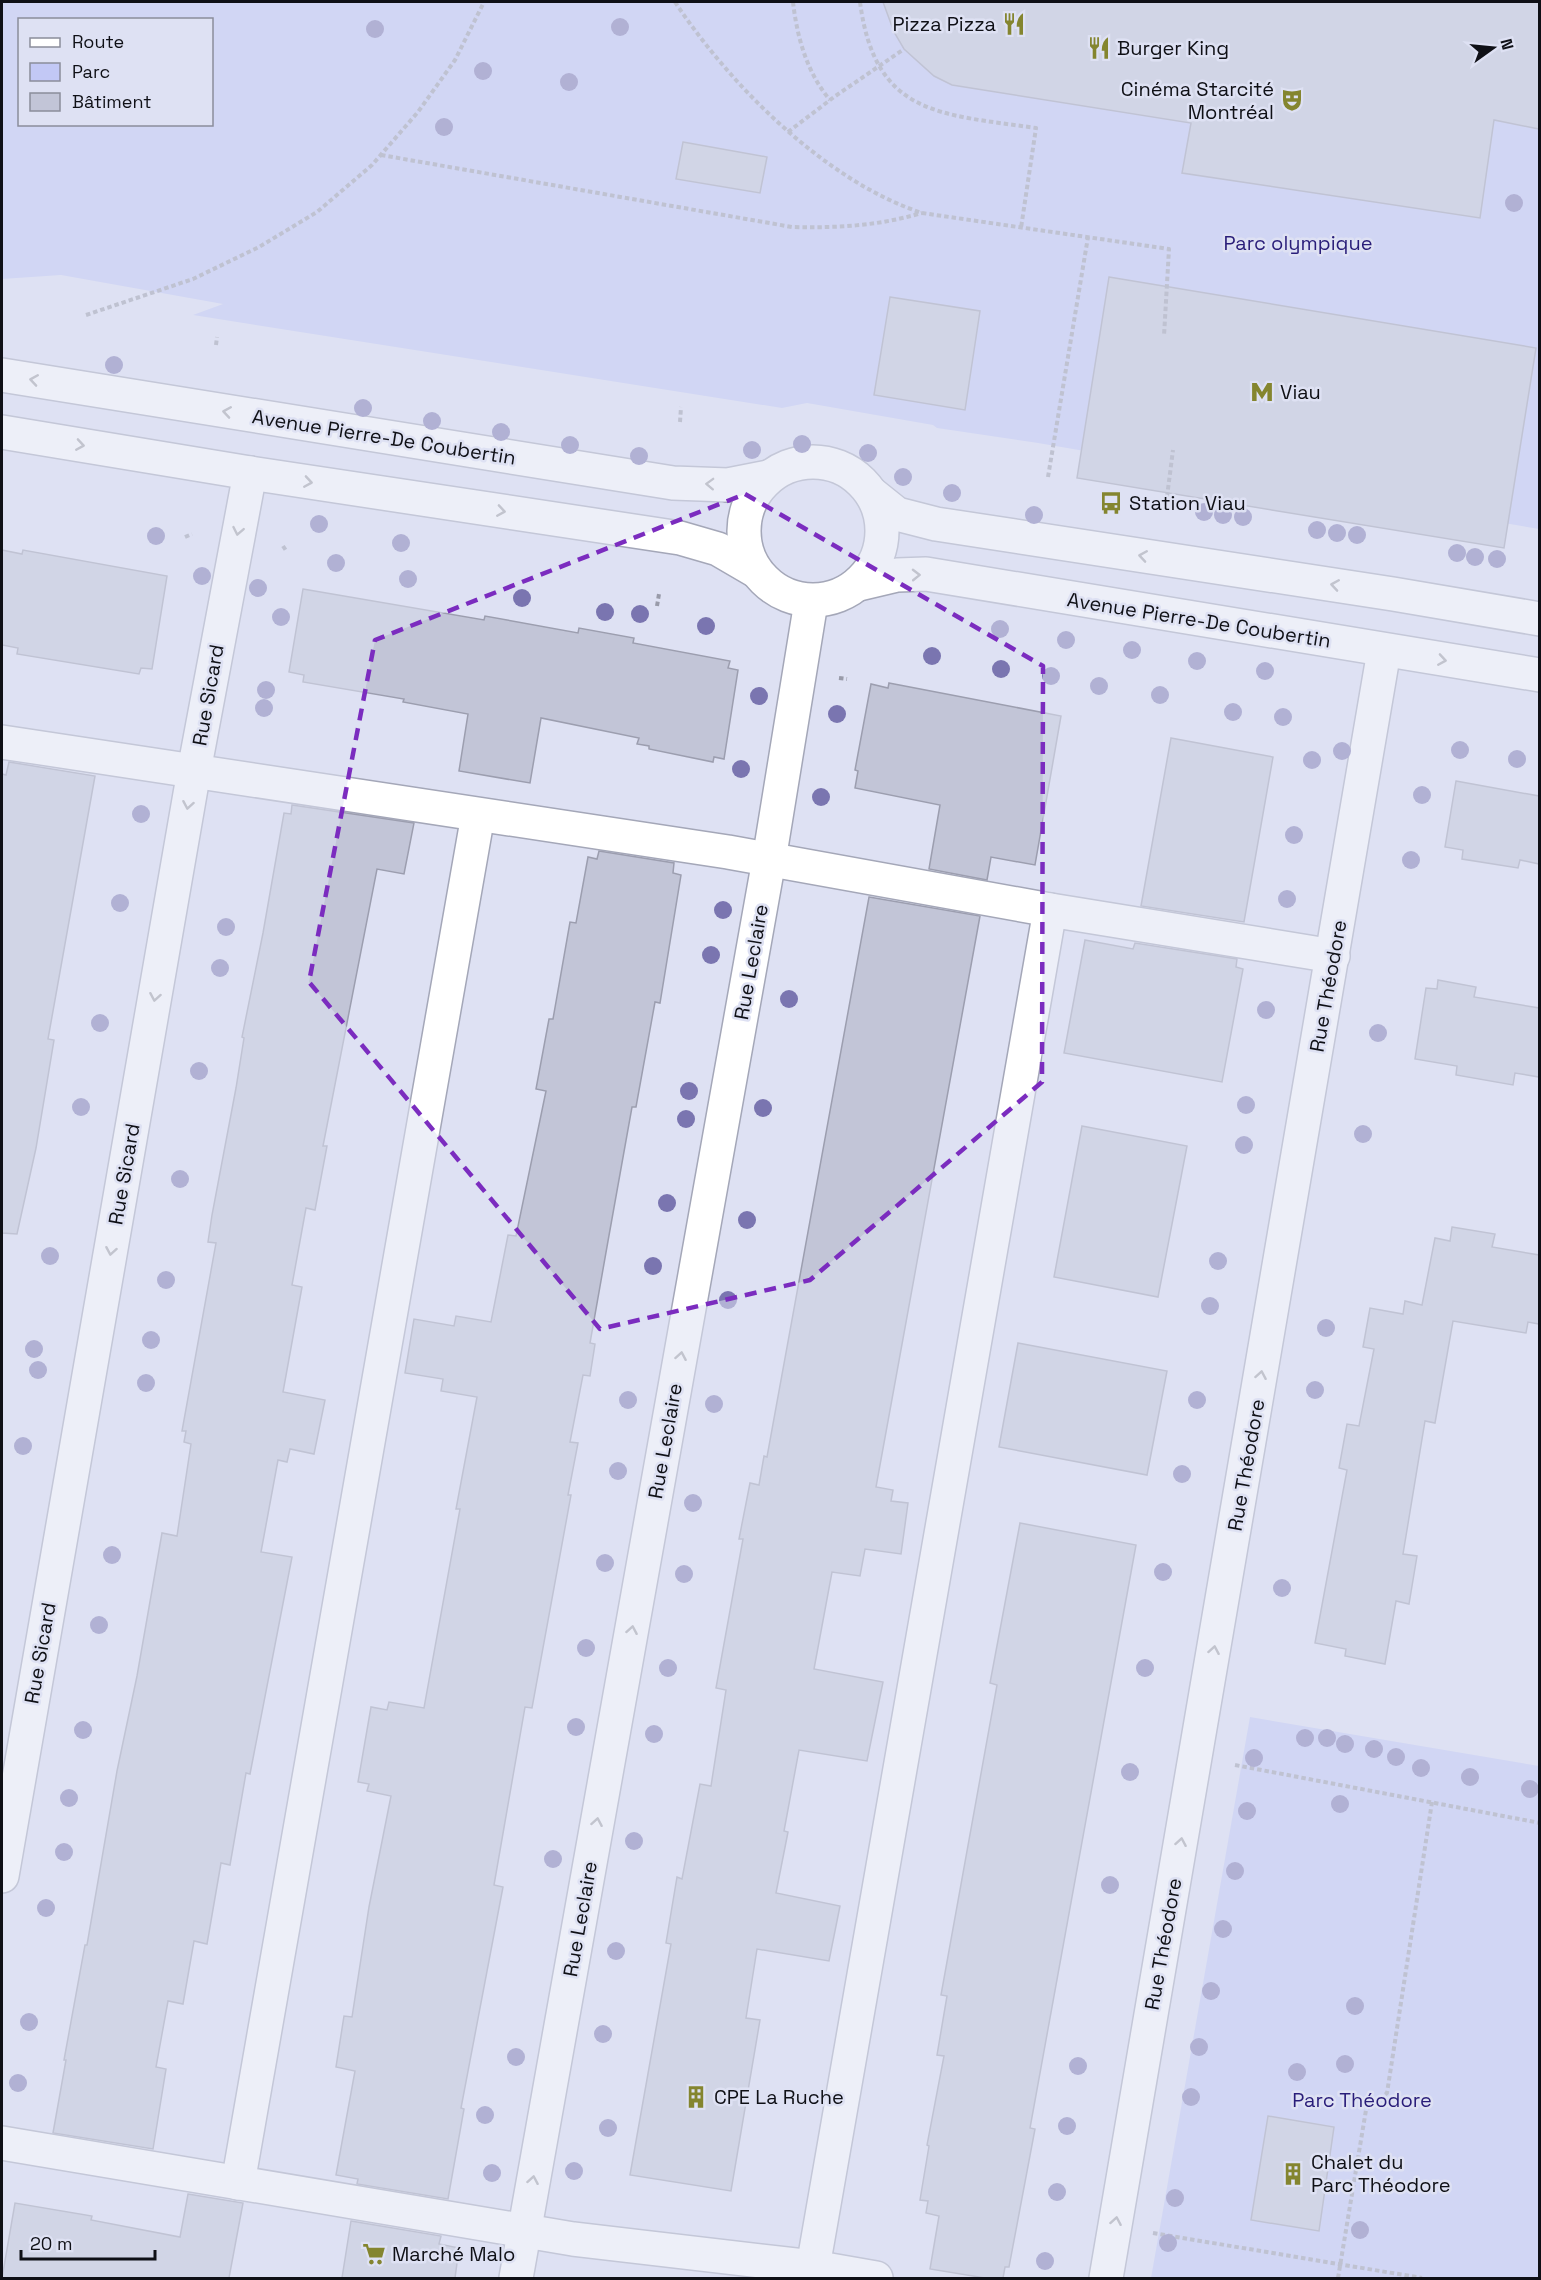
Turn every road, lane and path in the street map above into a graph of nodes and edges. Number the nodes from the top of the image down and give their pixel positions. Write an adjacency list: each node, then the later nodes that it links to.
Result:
1 (484, 2): 9 (path)
2 (675, 2): 8 (path)
3 (793, 2): 7 (path)
4 (860, 2): 6 (path)
5 (904, 49): 6 (path)
6 (878, 66): 7 (path); 11 (path)
7 (830, 100): 8 (path)
8 (788, 132): 10 (path)
9 (381, 155): 10 (path); 13 (path)
10 (922, 213): 11 (path)
11 (1021, 228): 12 (path)
12 (1088, 237): 14 (path); 24 (path)
13 (86, 315)
14 (1164, 336)
15 (217, 337): 16 (path)
16 (216, 345)
17 (2, 375): 23 (street, Avenue Pierre-De Coubertin, one-way to 17)
18 (681, 407): 19 (path)
19 (680, 422)
20 (2, 432): 22 (street, one-way to 22)
21 (1173, 450): 26 (path)
22 (250, 473): 31 (street, one-way to 31); 40 (street, Rue Sicard, one-way to 40)
23 (768, 477): 25 (street); 31 (street)
24 (1048, 477)
25 (872, 494): 32 (street); 36 (street, one-way to 25)
26 (1167, 497)
27 (192, 534): 28 (path)
28 (186, 537)
29 (283, 546): 30 (path)
30 (287, 552)
31 (754, 570): 34 (street)
32 (859, 584): 34 (street); 37 (street, Avenue Pierre-De Coubertin, one-way to 37)
33 (659, 594): 35 (path)
34 (811, 602): 42 (street, Rue Leclaire)
35 (657, 606)
36 (1539, 619)
37 (1384, 651): 38 (street, Avenue Pierre-De Coubertin, one-way to 38); 44 (street, Rue Théodore)
38 (1539, 675)
39 (2, 742): 40 (street)
40 (194, 771): 41 (street); 48 (street, Rue Sicard, one-way to 48)
41 (477, 815): 42 (street); 50 (street)
42 (769, 860): 43 (street); 51 (street, Rue Leclaire, one-way to 42)
43 (1050, 910): 44 (street); 54 (street)
44 (1333, 956): 57 (street, Rue Théodore, one-way to 44)
45 (1235, 1765): 46 (path)
46 (1432, 1802): 47 (path); 53 (path)
47 (1539, 1824)
48 (2, 1876)
49 (2, 2143): 50 (street)
50 (238, 2183): 51 (street)
51 (524, 2231): 54 (street); 55 (street, Rue Leclaire)
52 (1152, 2233): 53 (path)
53 (1340, 2264): 58 (path); 59 (path)
54 (813, 2267): 56 (street)
55 (516, 2278)
56 (876, 2278)
57 (1106, 2278)
58 (1338, 2278)
59 (1422, 2278)

